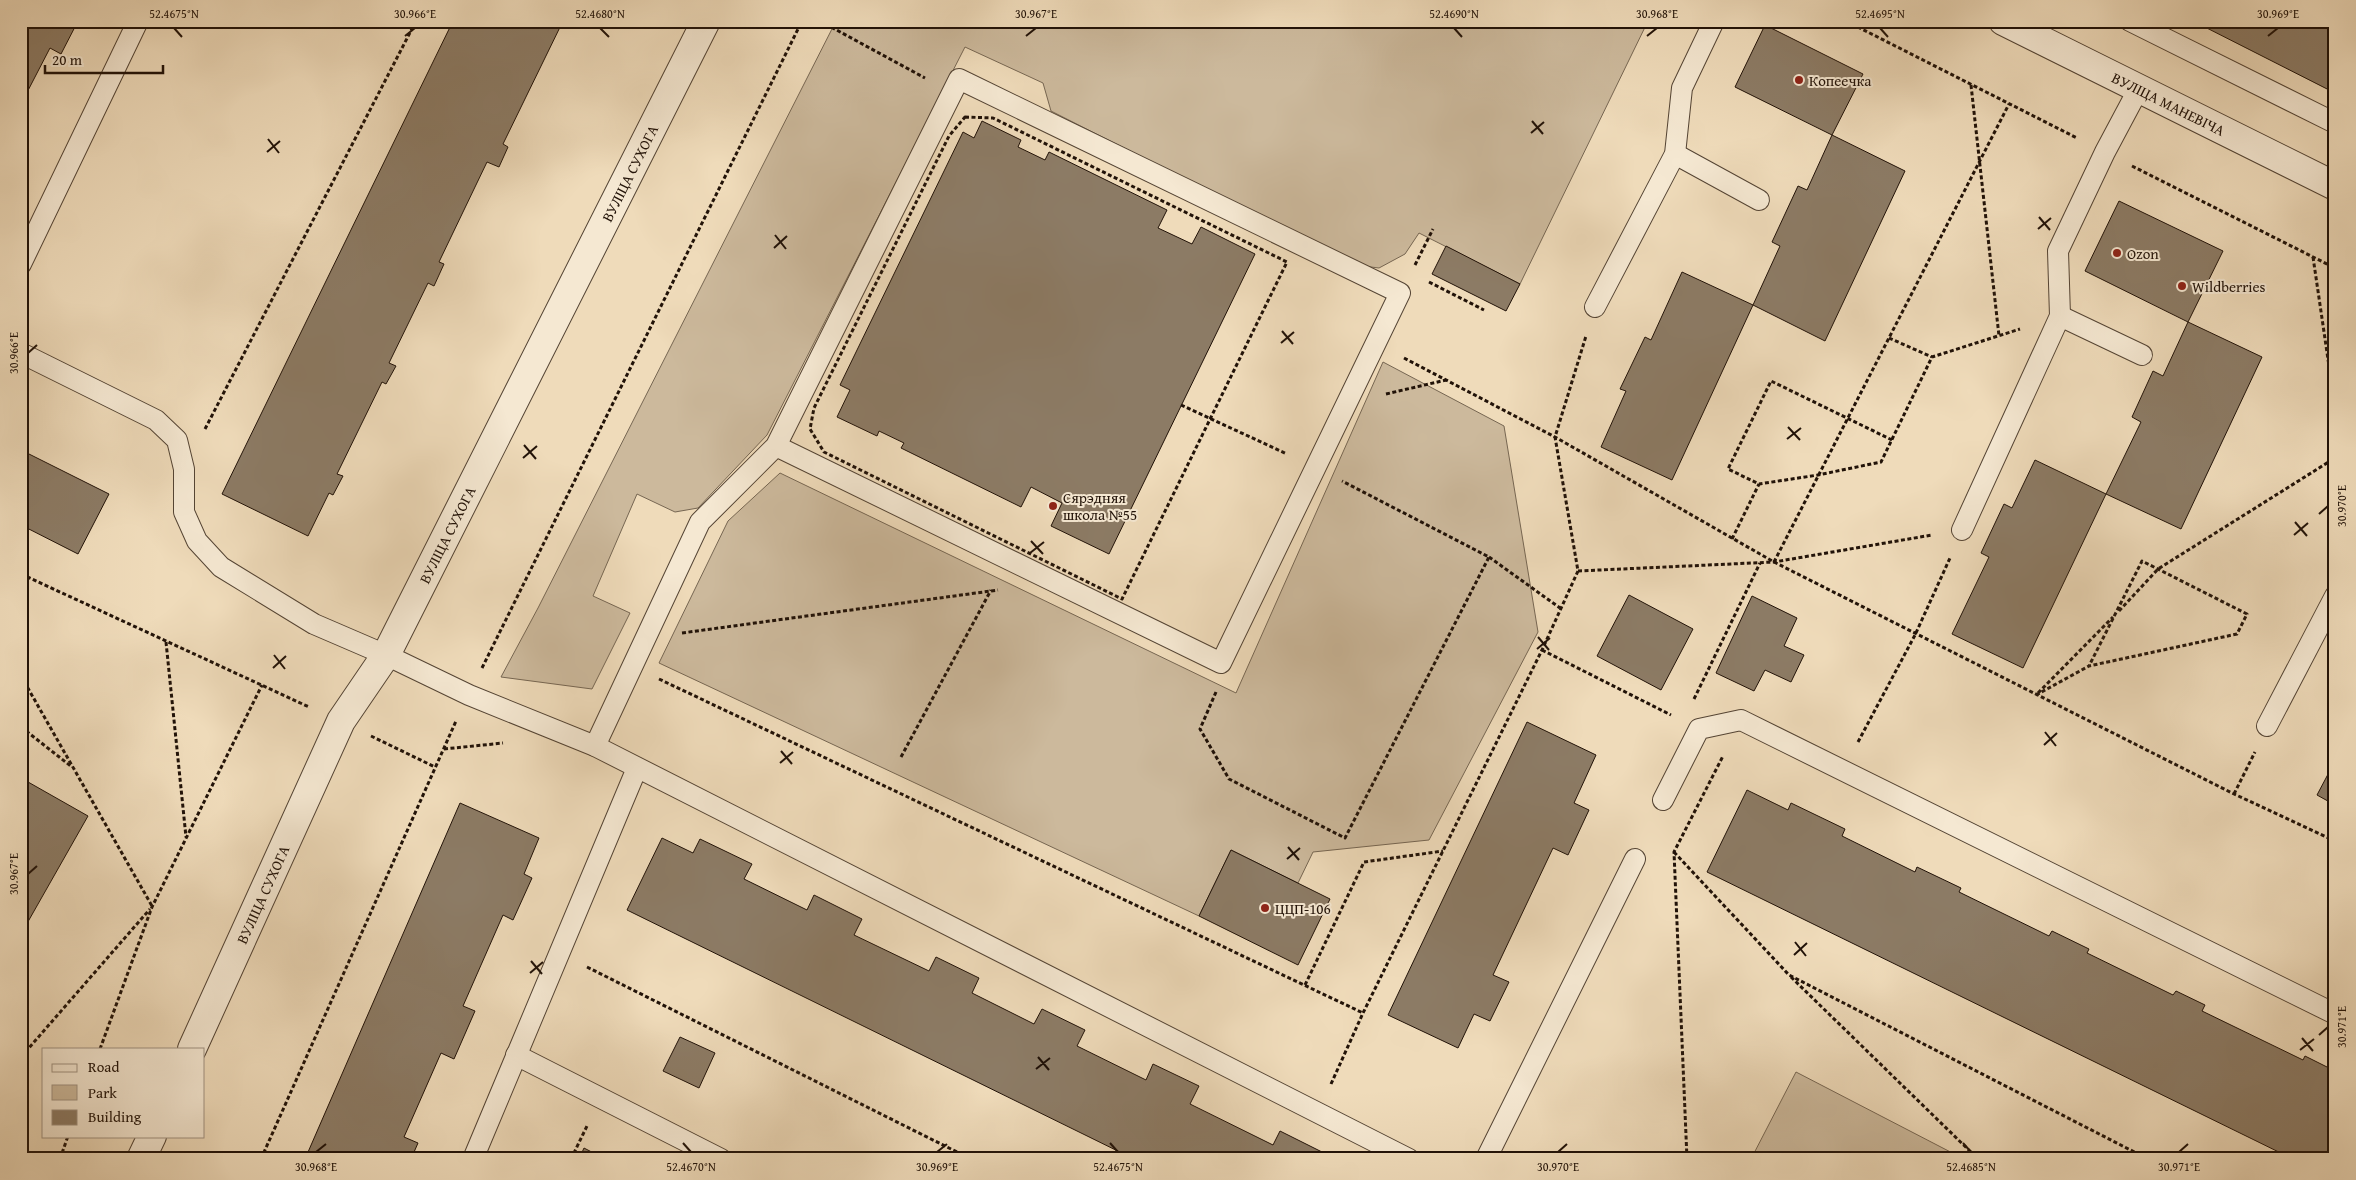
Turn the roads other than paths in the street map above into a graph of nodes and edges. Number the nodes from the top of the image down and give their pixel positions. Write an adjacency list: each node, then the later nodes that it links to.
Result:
1 (138, 21): 11 (lane)
2 (706, 21): 19 (street, ВУЛІЦА СУХОГА)
3 (1714, 21): 8 (lane)
4 (2003, 21): 6 (street, ВУЛІЦА МАНЕВІЧА)
5 (2130, 21): 7 (lane)
6 (2138, 90): 9 (street, ВУЛІЦА МАНЕВІЧА); 13 (lane)
7 (2335, 123)
8 (1675, 154): 10 (lane); 12 (lane)
9 (2335, 186)
10 (1759, 200)
11 (21, 264)
12 (1595, 307)
13 (2060, 316): 15 (lane); 17 (lane)
14 (21, 353): 19 (lane)
15 (2142, 355)
16 (776, 446): 16 (lane); 21 (lane)
17 (1962, 530)
18 (2335, 596): 20 (lane)
19 (386, 655): 21 (lane); 26 (street, ВУЛІЦА СУХОГА)
20 (2267, 726)
21 (595, 746): 22 (lane)
22 (637, 768): 27 (lane); 32 (lane)
23 (1663, 800): 25 (lane)
24 (1635, 859): 33 (lane)
25 (2335, 1014)
26 (192, 1048)
27 (516, 1055): 30 (lane); 31 (lane)
28 (151, 1138): 29 (street)
29 (141, 1159)
30 (473, 1159)
31 (722, 1159)
32 (1409, 1159)
33 (1486, 1159)

